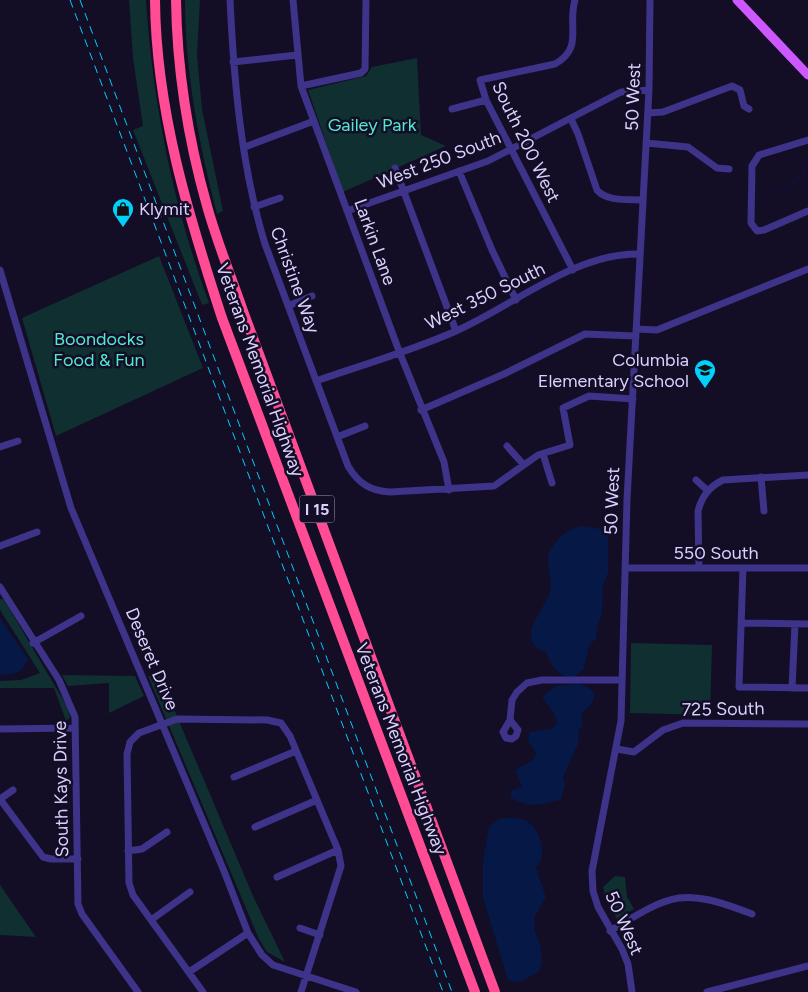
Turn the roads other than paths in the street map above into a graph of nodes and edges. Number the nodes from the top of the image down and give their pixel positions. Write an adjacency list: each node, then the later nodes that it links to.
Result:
1 (155, 0): 106 (highway, Veterans Memorial Highway / I 15)
2 (177, 0): 107 (highway, Veterans Memorial Highway / I 15)
3 (230, 0): 10 (street, Christine Way)
4 (293, 0): 9 (street, Larkin Lane)
5 (366, 0): 12 (street)
6 (575, 0): 14 (street, South 200 West)
7 (650, 0): 13 (street, 50 West)
8 (739, 0): 11 (main road)
9 (297, 55): 10 (street); 12 (street, Larkin Lane)
10 (233, 62): 22 (street, Christine Way)
11 (808, 75)
12 (301, 86): 19 (street, Larkin Lane)
13 (649, 90): 17 (street, 50 West); 18 (street, West 250 South)
14 (486, 100): 15 (street); 23 (street, South 200 West)
15 (452, 109)
16 (749, 109): 17 (street)
17 (648, 113): 21 (street, 50 West)
18 (570, 119): 23 (street, West 250 South); 29 (street)
19 (314, 122): 22 (street); 31 (street, Larkin Lane)
20 (808, 140): 32 (street)
21 (646, 143): 25 (street); 29 (street, 50 West)
22 (245, 147): 30 (street, Christine Way)
23 (511, 149): 26 (street, West 250 South); 36 (street, South 200 West)
24 (395, 168): 27 (street)
25 (728, 169)
26 (460, 171): 27 (street, West 250 South); 38 (street)
27 (404, 191): 31 (street, West 250 South); 40 (street)
28 (280, 198): 30 (street)
29 (643, 200): 33 (street, 50 West)
30 (254, 207): 39 (street, Christine Way)
31 (347, 211): 42 (street, Larkin Lane)
32 (808, 211)
33 (640, 254): 36 (street, West 350 South); 41 (street, 50 West)
34 (808, 268): 41 (street)
35 (0, 270): 76 (street, Deseret Drive)
36 (572, 270): 38 (street, West 350 South)
37 (312, 296): 39 (street)
38 (516, 300): 40 (street, West 350 South)
39 (288, 306): 43 (street, Christine Way)
40 (456, 331): 42 (street, West 350 South)
41 (636, 333): 44 (street, 50 West); 45 (street)
42 (399, 351): 43 (street, West 350 South); 45 (street, Larkin Lane)
43 (316, 381): 47 (street, Christine Way)
44 (633, 399): 51 (street, Christine Way); 62 (street, 50 West)
45 (422, 410): 58 (street, Larkin Lane)
46 (365, 426): 47 (street)
47 (337, 437): 58 (street, Christine Way)
48 (18, 441): 50 (street)
49 (508, 446): 52 (street)
50 (0, 447)
51 (543, 454): 52 (street, Christine Way); 56 (street)
52 (523, 464): 58 (street, Christine Way)
53 (808, 475): 54 (street)
54 (761, 478): 57 (street); 59 (street)
55 (696, 480): 57 (street)
56 (552, 483)
57 (710, 488): 63 (street)
58 (449, 490)
59 (764, 511)
60 (37, 532): 61 (street)
61 (0, 546)
62 (625, 568): 63 (street, 550 South); 72 (street, 50 West)
63 (699, 568): 64 (street, 550 South)
64 (743, 568): 65 (street, 550 South); 68 (street)
65 (808, 568)
66 (0, 587): 71 (street, South Kays Drive)
67 (81, 616): 71 (street)
68 (742, 623): 69 (street); 73 (street)
69 (795, 624): 70 (street); 73 (street)
70 (808, 624)
71 (34, 642): 78 (street, South Kays Drive)
72 (622, 680): 75 (street); 80 (street, 50 West)
73 (792, 688): 74 (street)
74 (808, 688)
75 (510, 720)
76 (163, 724): 81 (street); 89 (street); 97 (street, Deseret Drive)
77 (808, 724): 80 (street, 725 South)
78 (76, 728): 79 (street); 90 (street, South Kays Drive)
79 (0, 729)
80 (617, 749): 96 (street, 50 West)
81 (296, 751): 82 (street); 85 (street)
82 (234, 777)
83 (13, 790): 84 (street)
84 (0, 799): 90 (street)
85 (317, 800): 86 (street); 88 (street)
86 (256, 827)
87 (167, 832): 89 (street)
88 (338, 850): 91 (street); 98 (street)
89 (128, 851): 94 (street)
90 (78, 859): 102 (street, South Kays Drive)
91 (277, 876)
92 (190, 892): 94 (street)
93 (752, 914): 96 (street)
94 (151, 920): 100 (street)
95 (300, 928): 98 (street)
96 (610, 931): 108 (street, 50 West)
97 (248, 933): 100 (street); 101 (street, Deseret Drive)
98 (320, 935): 101 (street)
99 (808, 966): 109 (street)
100 (189, 972): 103 (street)
101 (306, 974): 104 (street); 105 (street, Deseret Drive)
102 (138, 992)
103 (203, 992)
104 (301, 992)
105 (356, 992)
106 (475, 992)
107 (495, 992)
108 (632, 992)
109 (707, 992)

